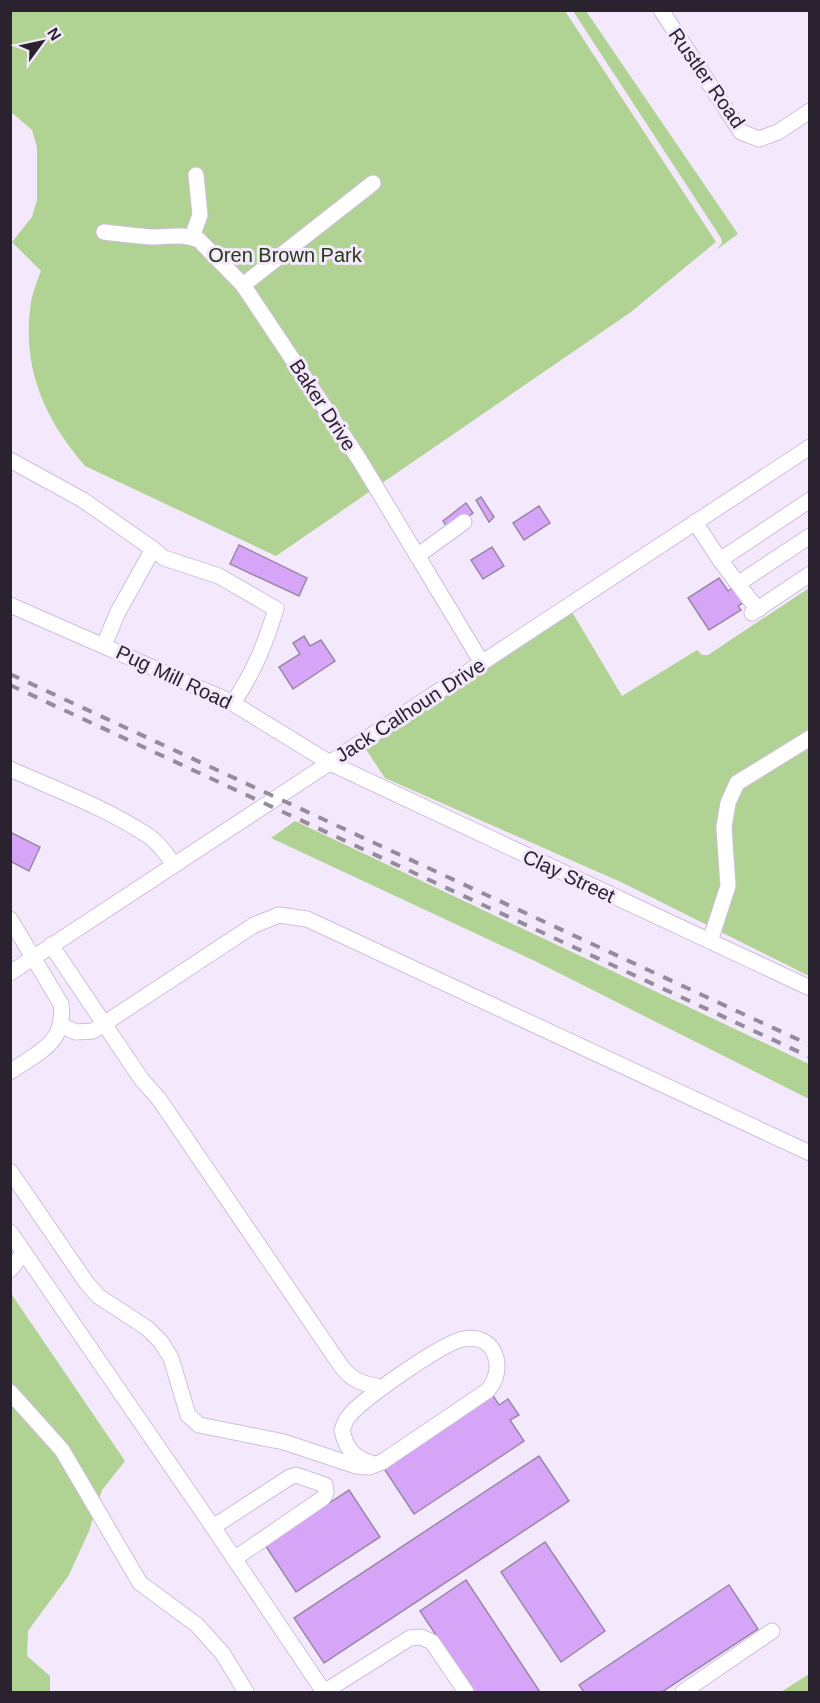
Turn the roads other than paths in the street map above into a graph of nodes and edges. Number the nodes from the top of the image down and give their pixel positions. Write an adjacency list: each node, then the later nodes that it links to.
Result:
1 (661, 10): 2 (street, Rustler Road)
2 (810, 111)
3 (196, 175): 6 (street)
4 (373, 183): 7 (street)
5 (104, 232): 6 (street)
6 (192, 237): 7 (street, Baker Drive)
7 (243, 285): 15 (street, Baker Drive)
8 (810, 447): 12 (street, Jack Calhoun Drive)
9 (10, 460): 14 (street)
10 (810, 500): 17 (street)
11 (464, 522): 15 (street)
12 (695, 522): 17 (street); 22 (street, Jack Calhoun Drive)
13 (810, 536): 17 (street)
14 (153, 549): 21 (street); 23 (street)
15 (417, 556): 22 (street, Baker Drive)
16 (810, 574): 20 (street)
17 (731, 576): 20 (street)
18 (743, 602): 20 (street)
19 (10, 605): 21 (street, Pug Mill Road)
20 (759, 609)
21 (104, 645): 23 (street, Pug Mill Road)
22 (482, 663): 25 (street, Jack Calhoun Drive)
23 (233, 703): 25 (street, Pug Mill Road)
24 (810, 738): 29 (street)
25 (330, 764): 27 (street, Jack Calhoun Drive); 29 (street, Clay Street)
26 (10, 769): 27 (street)
27 (174, 865): 30 (street, Jack Calhoun Drive)
28 (10, 919): 31 (street)
29 (710, 941): 33 (street, Clay Street)
30 (51, 945): 31 (street, Jack Calhoun Drive); 34 (street)
31 (33, 958): 32 (street, Jack Calhoun Drive); 35 (street)
32 (10, 973)
33 (810, 987)
34 (104, 1023): 35 (street); 37 (street); 42 (street)
35 (62, 1026): 36 (street)
36 (10, 1072)
37 (810, 1153)
38 (10, 1171): 44 (street)
39 (10, 1232): 40 (street)
40 (24, 1252): 41 (street); 45 (street)
41 (10, 1270)
42 (382, 1387): 44 (street); 44 (street)
43 (10, 1392): 48 (street)
44 (375, 1464)
45 (213, 1527): 46 (street); 46 (street)
46 (234, 1559): 49 (street)
47 (772, 1631): 51 (street)
48 (246, 1692)
49 (324, 1692): 50 (street)
50 (466, 1692)
51 (683, 1692)

